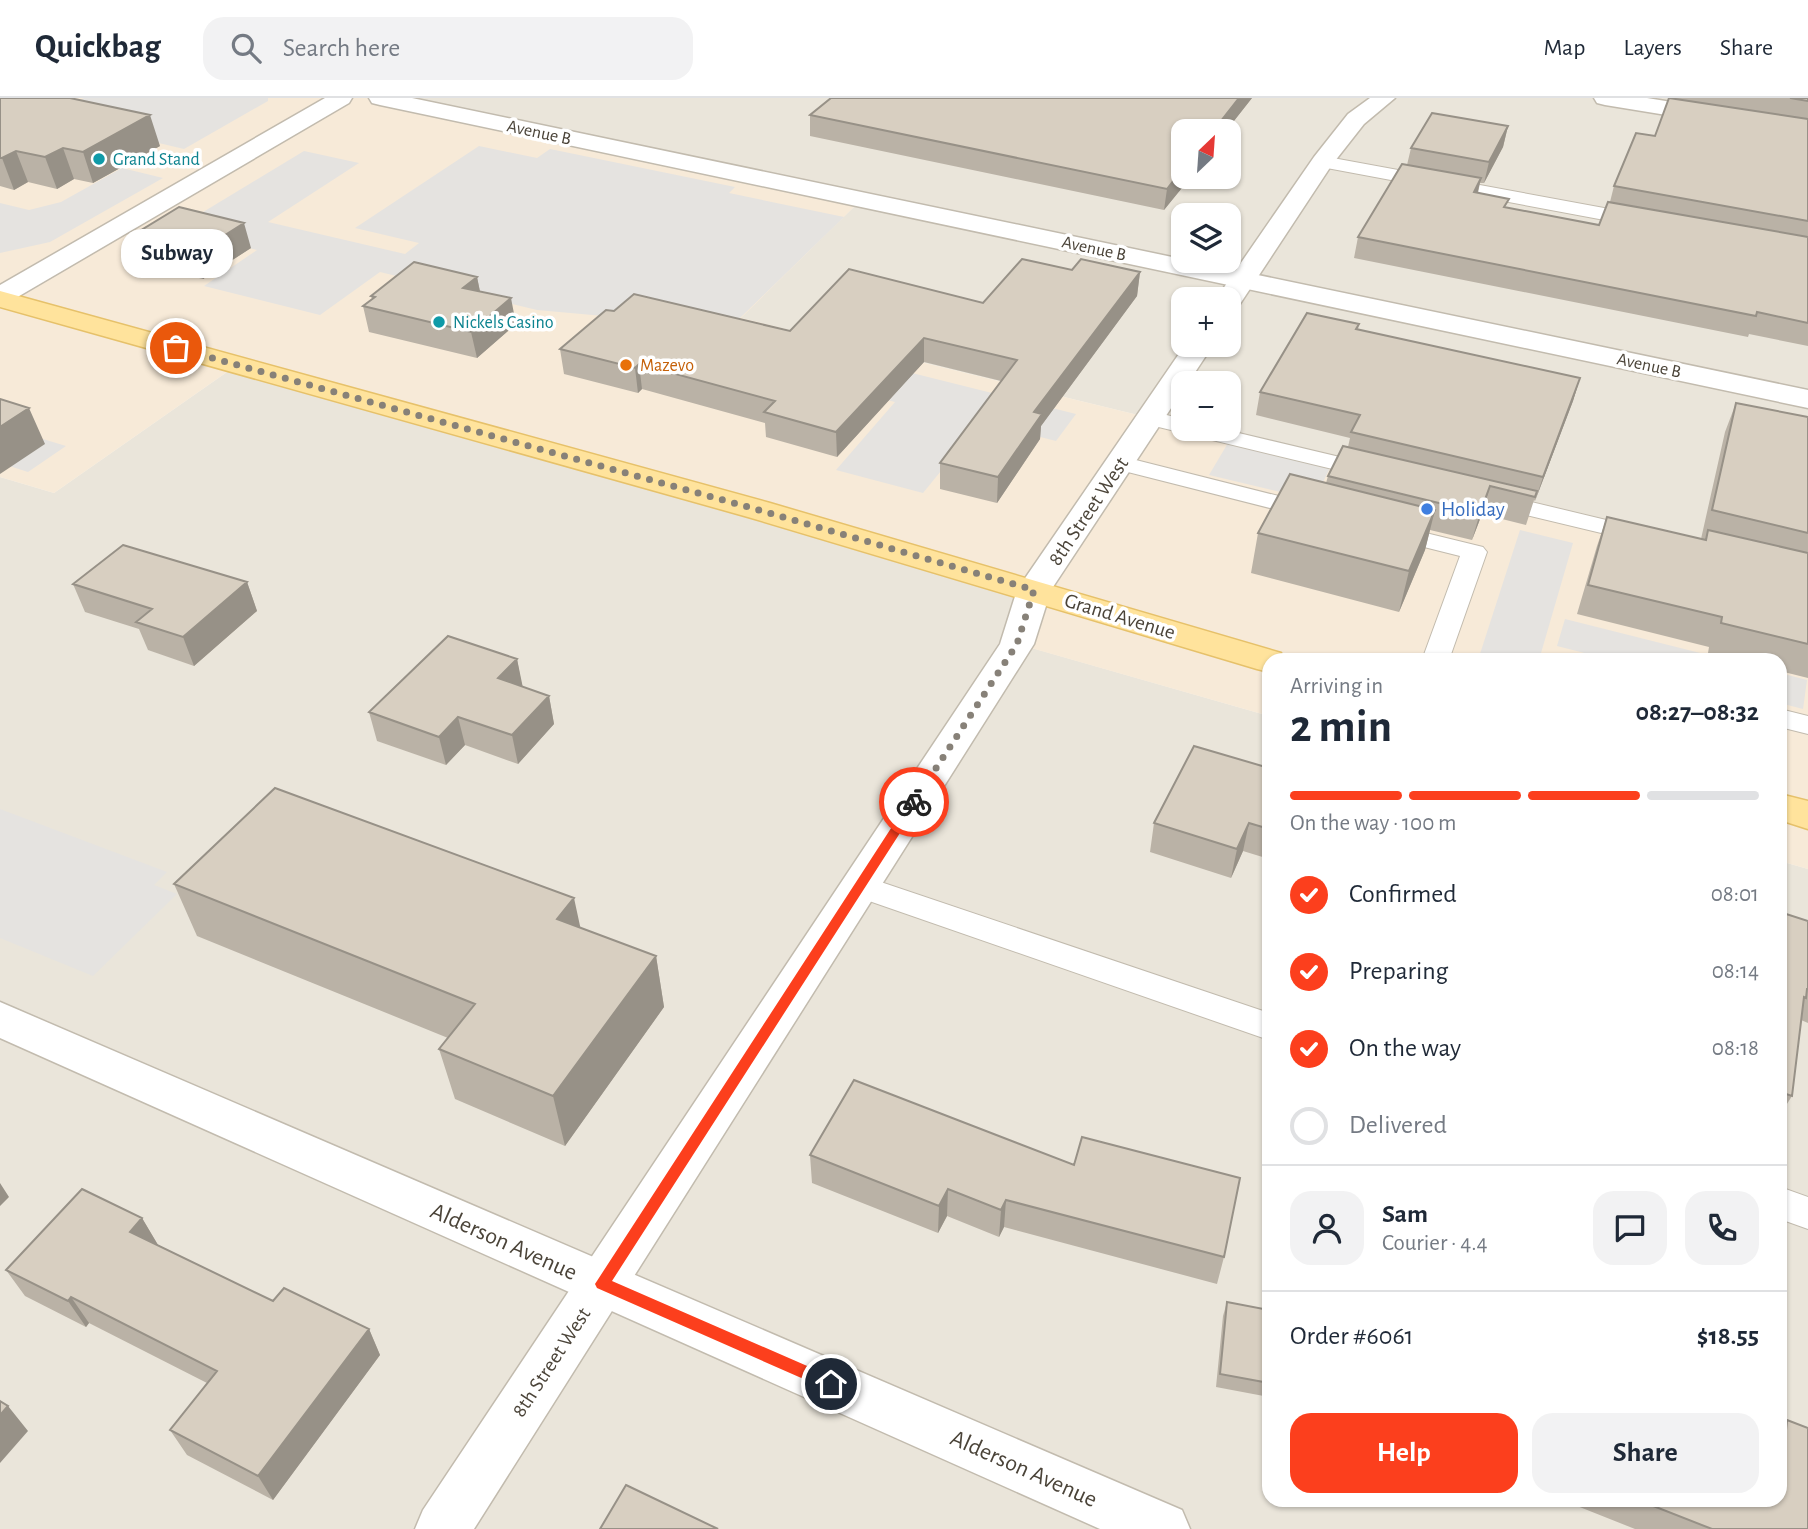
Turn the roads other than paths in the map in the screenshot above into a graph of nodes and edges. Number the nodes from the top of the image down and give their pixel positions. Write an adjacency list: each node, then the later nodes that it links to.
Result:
1 (341, 98): 11 (street)
2 (380, 98): 8 (street, Avenue B)
3 (1384, 98): 6 (street)
4 (1605, 98): 5 (street)
5 (1808, 131)
6 (1322, 162): 7 (lane); 9 (street)
7 (1661, 224)
8 (1223, 287)
9 (1238, 287)
10 (1241, 291): 13 (street, Avenue B)
11 (0, 298): 22 (main road, Grand Avenue)
12 (1194, 357): 14 (street, 8th Street West)
13 (1808, 399)
14 (1167, 422): 16 (street, 8th Street West)
15 (1241, 440): 17 (lane)
16 (1120, 463): 19 (lane); 22 (street, 8th Street West)
17 (1402, 479)
18 (1470, 495): 21 (lane)
19 (1342, 519)
20 (1368, 526): 23 (lane)
21 (1659, 540)
22 (1034, 590): 24 (main road, Grand Avenue); 29 (street, 8th Street West)
23 (1438, 653)
24 (1262, 659)
25 (1787, 720): 26 (lane)
26 (1808, 725)
27 (1787, 809): 28 (main road)
28 (1808, 814)
29 (860, 886): 31 (lane); 34 (street, 8th Street West)
30 (0, 1019): 34 (street, Alderson Avenue)
31 (1262, 1025)
32 (1787, 1206): 33 (lane)
33 (1808, 1213)
34 (602, 1284): 35 (street, 8th Street West); 36 (street, Alderson Avenue)
35 (442, 1529)
36 (1163, 1529)

